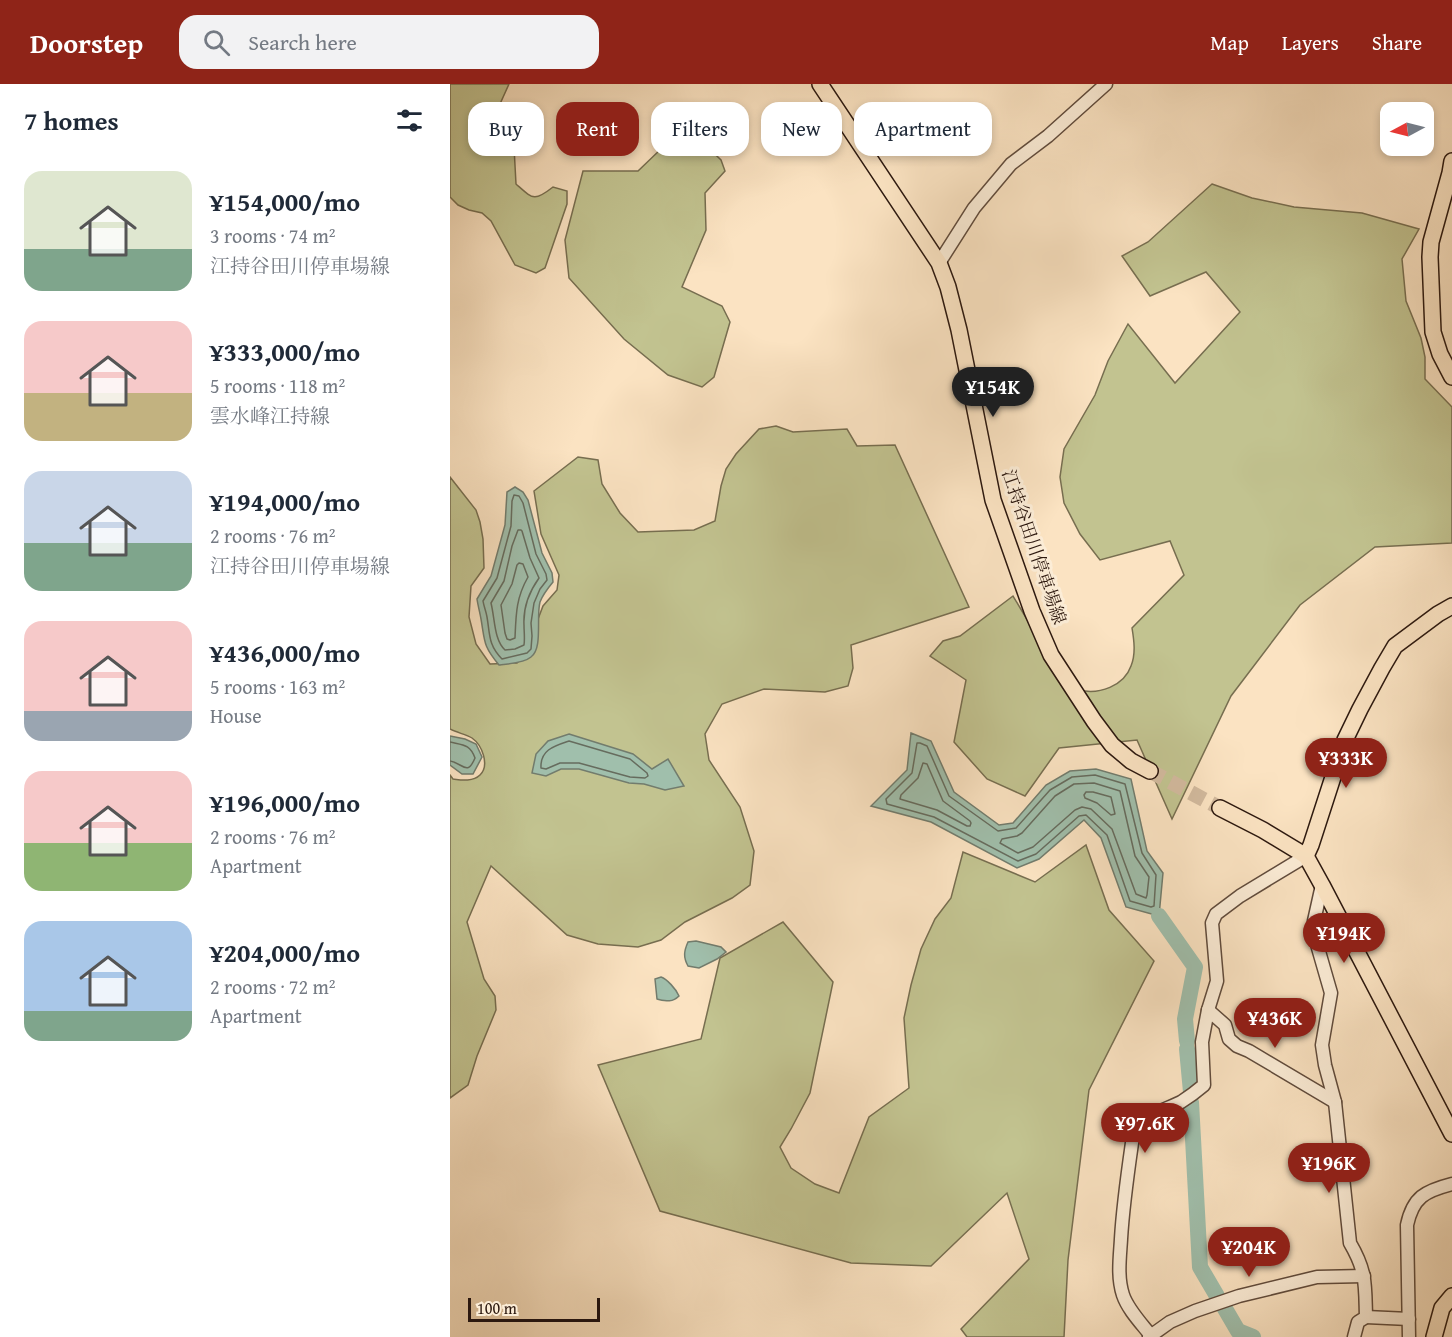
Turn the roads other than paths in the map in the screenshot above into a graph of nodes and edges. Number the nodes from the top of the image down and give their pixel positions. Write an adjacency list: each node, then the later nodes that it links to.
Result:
1 (820, 84): 4 (main road, 江持谷田川停車場線)
2 (1106, 84): 4 (street)
3 (1452, 161): 5 (main road)
4 (939, 263): 7 (main road, 江持谷田川停車場線)
5 (1452, 377)
6 (1452, 606): 9 (main road)
7 (1150, 771)
8 (1220, 808): 9 (main road)
9 (1306, 856): 10 (main road); 11 (street)
10 (1322, 885): 12 (street); 13 (main road)
11 (1208, 1010): 12 (street); 19 (street)
12 (1335, 1102): 15 (street)
13 (1452, 1134)
14 (1452, 1184): 18 (street)
15 (1364, 1276): 17 (street); 19 (street)
16 (1452, 1296): 22 (main road)
17 (1366, 1317): 18 (street); 20 (street)
18 (1408, 1318): 21 (street)
19 (1151, 1336)
20 (1354, 1337)
21 (1409, 1337)
22 (1434, 1337)

